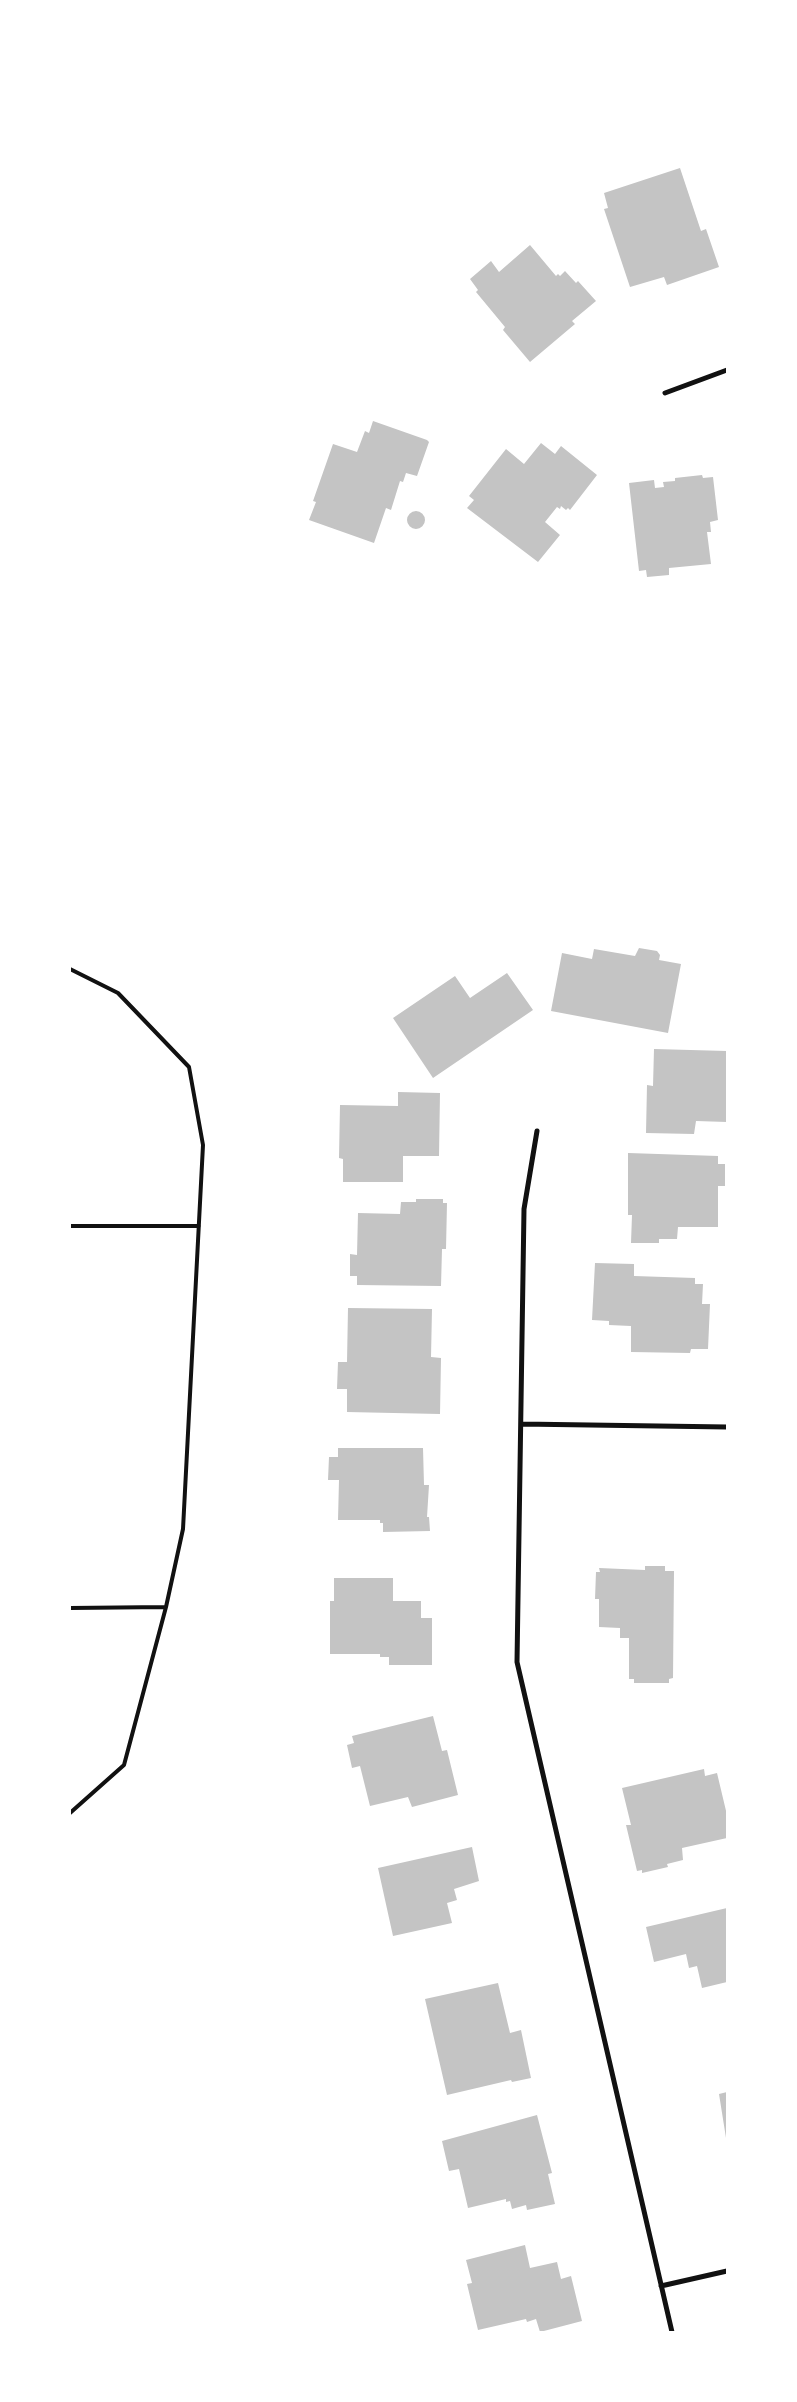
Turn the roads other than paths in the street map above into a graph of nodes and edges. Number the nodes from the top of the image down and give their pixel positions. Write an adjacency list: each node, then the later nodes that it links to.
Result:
1 (727, 370): 2 (street)
2 (664, 393)
3 (70, 969): 6 (lane)
4 (537, 1131): 7 (street)
5 (70, 1226): 6 (lane)
6 (199, 1226): 9 (lane)
7 (521, 1424): 8 (street); 13 (street)
8 (727, 1428)
9 (166, 1607): 10 (lane); 11 (lane)
10 (70, 1608)
11 (70, 1813)
12 (727, 2271): 13 (street)
13 (661, 2286): 14 (street)
14 (672, 2332)

